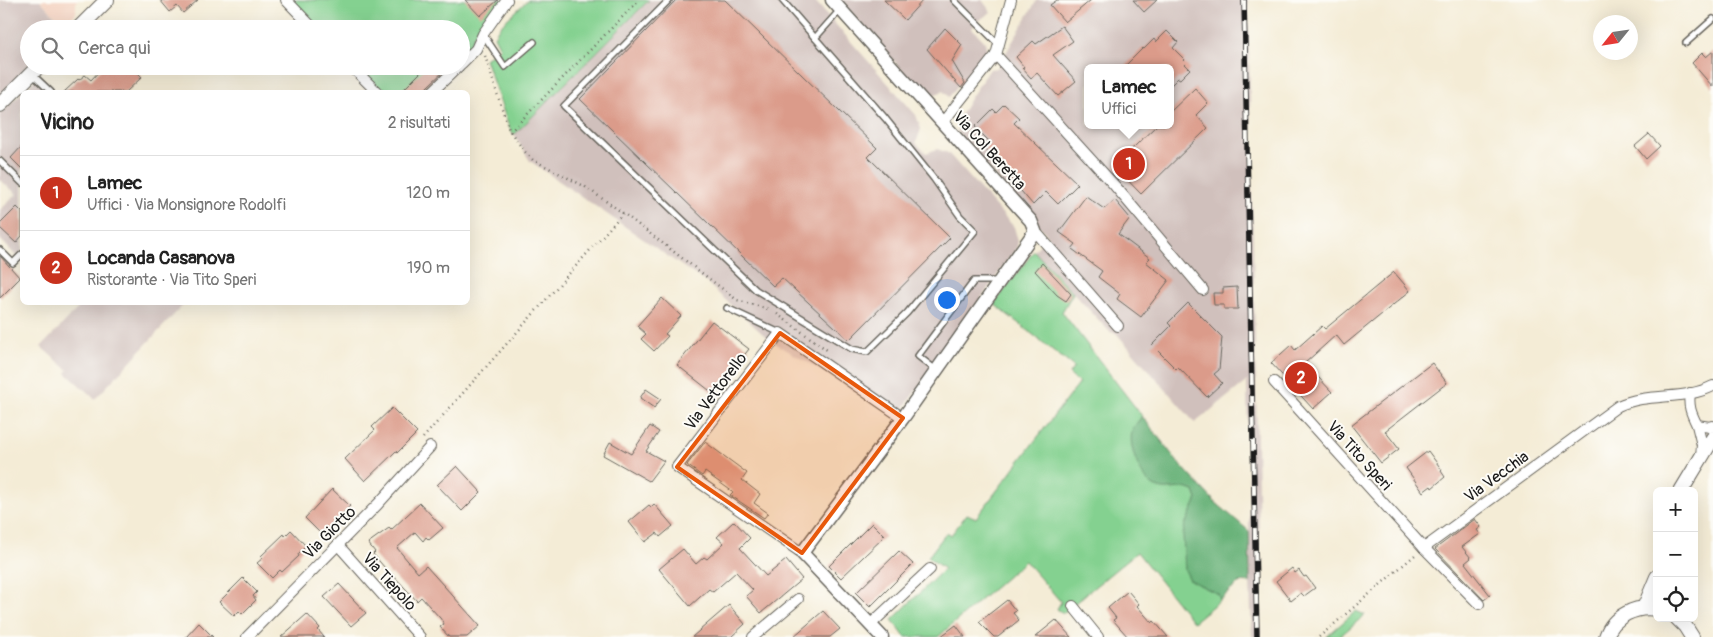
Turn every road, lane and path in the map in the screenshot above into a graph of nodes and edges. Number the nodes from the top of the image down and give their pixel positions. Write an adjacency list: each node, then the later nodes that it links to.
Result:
1 (107, 0): 11 (main road)
2 (286, 0): 12 (street)
3 (507, 0): 13 (street)
4 (639, 0): 28 (path)
5 (669, 0): 14 (lane)
6 (782, 0): 14 (lane)
7 (954, 0): 17 (lane)
8 (1012, 1): 17 (street)
9 (836, 5): 14 (lane); 27 (street, Via Col Beretta)
10 (1713, 19): 16 (lane)
11 (87, 20)
12 (305, 20)
13 (482, 37): 15 (lane); 18 (street); 28 (path)
14 (815, 38)
15 (534, 42)
16 (1686, 44)
17 (998, 50): 27 (street); 36 (street)
18 (470, 55)
19 (30, 75): 26 (main road)
20 (39, 75): 23 (lane)
21 (360, 75): 24 (street)
22 (450, 75): 25 (street)
23 (50, 90)
24 (374, 90)
25 (434, 90)
26 (1, 104)
27 (943, 122): 32 (street, Via Col Beretta)
28 (510, 132): 31 (path)
29 (0, 161): 30 (lane)
30 (20, 181)
31 (623, 213): 40 (path); 49 (path)
32 (1035, 231): 35 (street); 38 (street, Via Col Beretta)
33 (0, 250): 34 (lane)
34 (20, 256)
35 (1000, 281): 41 (street); 41 (lane)
36 (1203, 290)
37 (727, 308): 39 (lane)
38 (1118, 326)
39 (780, 332): 45 (street); 54 (street, Via Vettorello)
40 (833, 354)
41 (937, 370): 45 (street)
42 (1274, 382): 53 (street, Via Tito Speri)
43 (1713, 386): 44 (street, Via Vecchia)
44 (1690, 393): 46 (street); 53 (street, Via Vecchia)
45 (903, 418): 54 (street)
46 (1697, 425): 47 (street); 50 (street)
47 (1713, 426)
48 (1713, 438): 50 (main road)
49 (426, 443): 52 (street, Via Giotto)
50 (1701, 457): 51 (main road)
51 (1683, 487)
52 (338, 544): 63 (street, Via Giotto); 65 (street, Via Tiepolo)
53 (1424, 548): 58 (street, Via Tito Speri); 68 (path)
54 (802, 553): 62 (street, Via Vettorello)
55 (930, 569): 62 (street)
56 (1653, 595): 60 (main road)
57 (798, 599): 64 (street)
58 (1479, 604)
59 (1073, 606): 67 (street)
60 (1650, 608): 69 (main road)
61 (1682, 622): 70 (main road)
62 (870, 625): 66 (street, Via Vettorello)
63 (252, 635)
64 (758, 636)
65 (420, 637)
66 (882, 637)
67 (1098, 637)
68 (1319, 637)
69 (1606, 637)
70 (1692, 637)

